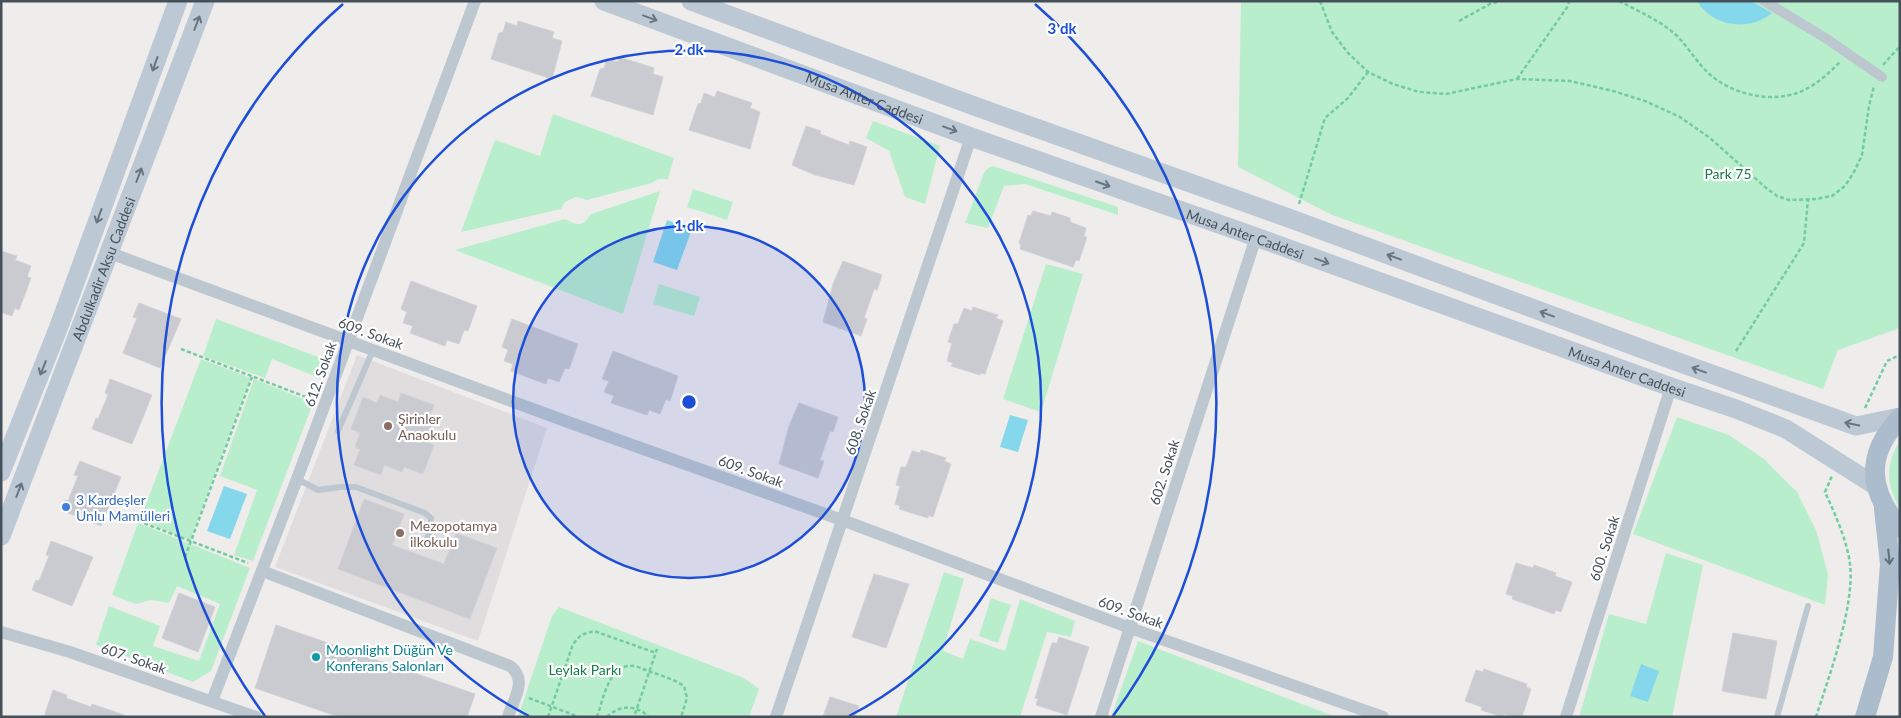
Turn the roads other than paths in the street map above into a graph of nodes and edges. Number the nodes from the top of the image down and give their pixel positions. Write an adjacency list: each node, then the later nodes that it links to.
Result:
1 (178, 1): 16 (main road, Abdulkadir Aksu Caddesi, one-way to 16)
2 (206, 1): 10 (main road, Abdulkadir Aksu Caddesi, one-way to 2)
3 (475, 1): 11 (street, 612. Sokak)
4 (604, 1): 8 (main road, Musa Anter Caddesi, one-way to 8)
5 (690, 1): 14 (main road, Musa Anter Caddesi, one-way to 5)
6 (1764, 1): 7 (street)
7 (1880, 75)
8 (971, 137): 9 (main road, Musa Anter Caddesi, one-way to 9); 20 (street, 608. Sokak)
9 (1256, 237): 13 (main road, Musa Anter Caddesi, one-way to 13); 26 (street, 602. Sokak)
10 (110, 253): 11 (street, 609. Sokak); 22 (main road, Abdulkadir Aksu Caddesi, one-way to 10)
11 (349, 340): 12 (street, 609. Sokak); 17 (street, 612. Sokak)
12 (374, 350): 15 (lane); 20 (street, 609. Sokak)
13 (1671, 387): 18 (main road, Musa Anter Caddesi); 34 (street, 600. Sokak)
14 (1900, 418): 18 (main road)
15 (338, 431)
16 (1, 472)
17 (297, 479): 23 (lane); 24 (street, 612. Sokak)
18 (1876, 486): 19 (main road)
19 (1884, 509): 21 (main road); 36 (main road, one-way to 36)
20 (842, 520): 26 (street, 609. Sokak); 31 (street, 608. Sokak)
21 (1900, 528)
22 (1, 536)
23 (427, 538)
24 (262, 570): 28 (street, 612. Sokak); 30 (street)
25 (1808, 606): 35 (lane)
26 (1130, 628): 32 (street, 602. Sokak); 33 (street, 609. Sokak)
27 (1, 632): 28 (street, 607. Sokak)
28 (212, 701): 29 (street, 607. Sokak)
29 (256, 717)
30 (508, 717)
31 (776, 717)
32 (1101, 717)
33 (1383, 717)
34 (1566, 717)
35 (1777, 717)
36 (1864, 717)

